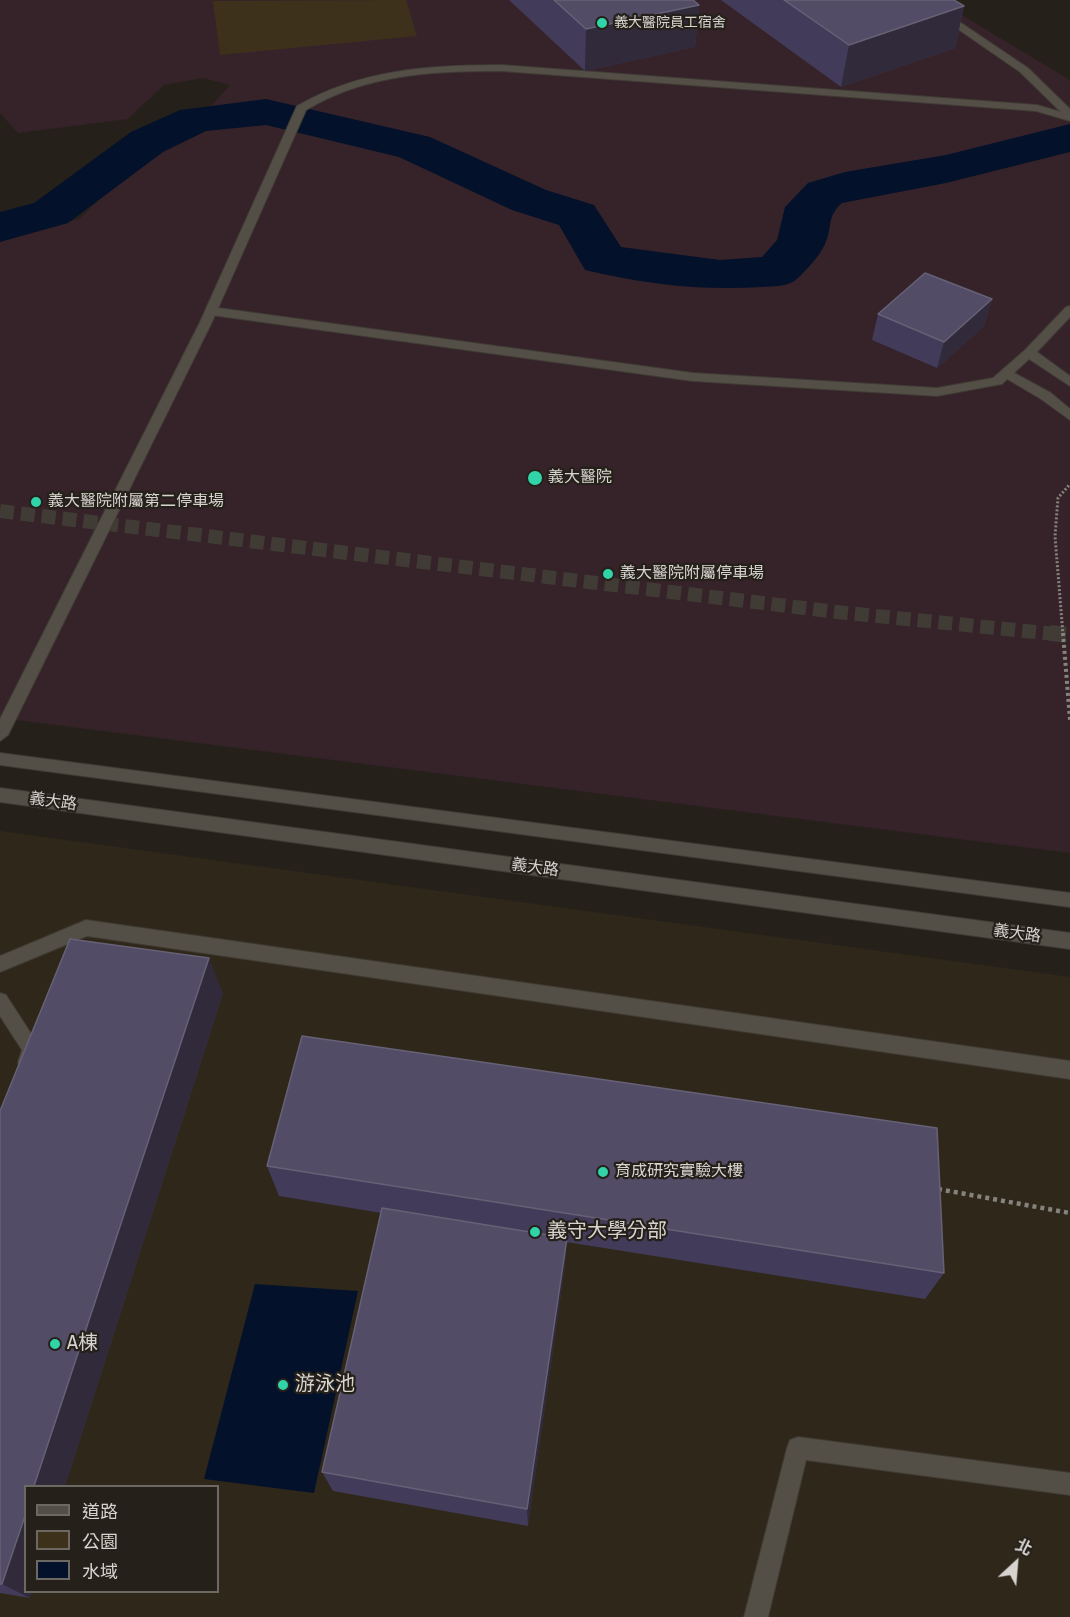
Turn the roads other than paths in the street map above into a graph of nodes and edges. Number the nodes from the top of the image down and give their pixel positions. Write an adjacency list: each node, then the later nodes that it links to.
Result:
1 (921, 0): 2 (street)
2 (1070, 116): 4 (street)
3 (1070, 310): 5 (street)
4 (211, 311): 6 (street); 9 (street)
5 (1029, 353): 6 (street); 7 (street)
6 (1007, 373): 8 (street)
7 (1070, 382)
8 (1070, 416)
9 (0, 735)
10 (0, 759): 12 (street)
11 (0, 795): 13 (street, 義大路)
12 (1070, 900)
13 (1070, 941)
14 (0, 964): 16 (street)
15 (0, 1001): 17 (street)
16 (1070, 1070)
17 (20, 1080)
18 (1070, 1484): 19 (street)
19 (756, 1617)

